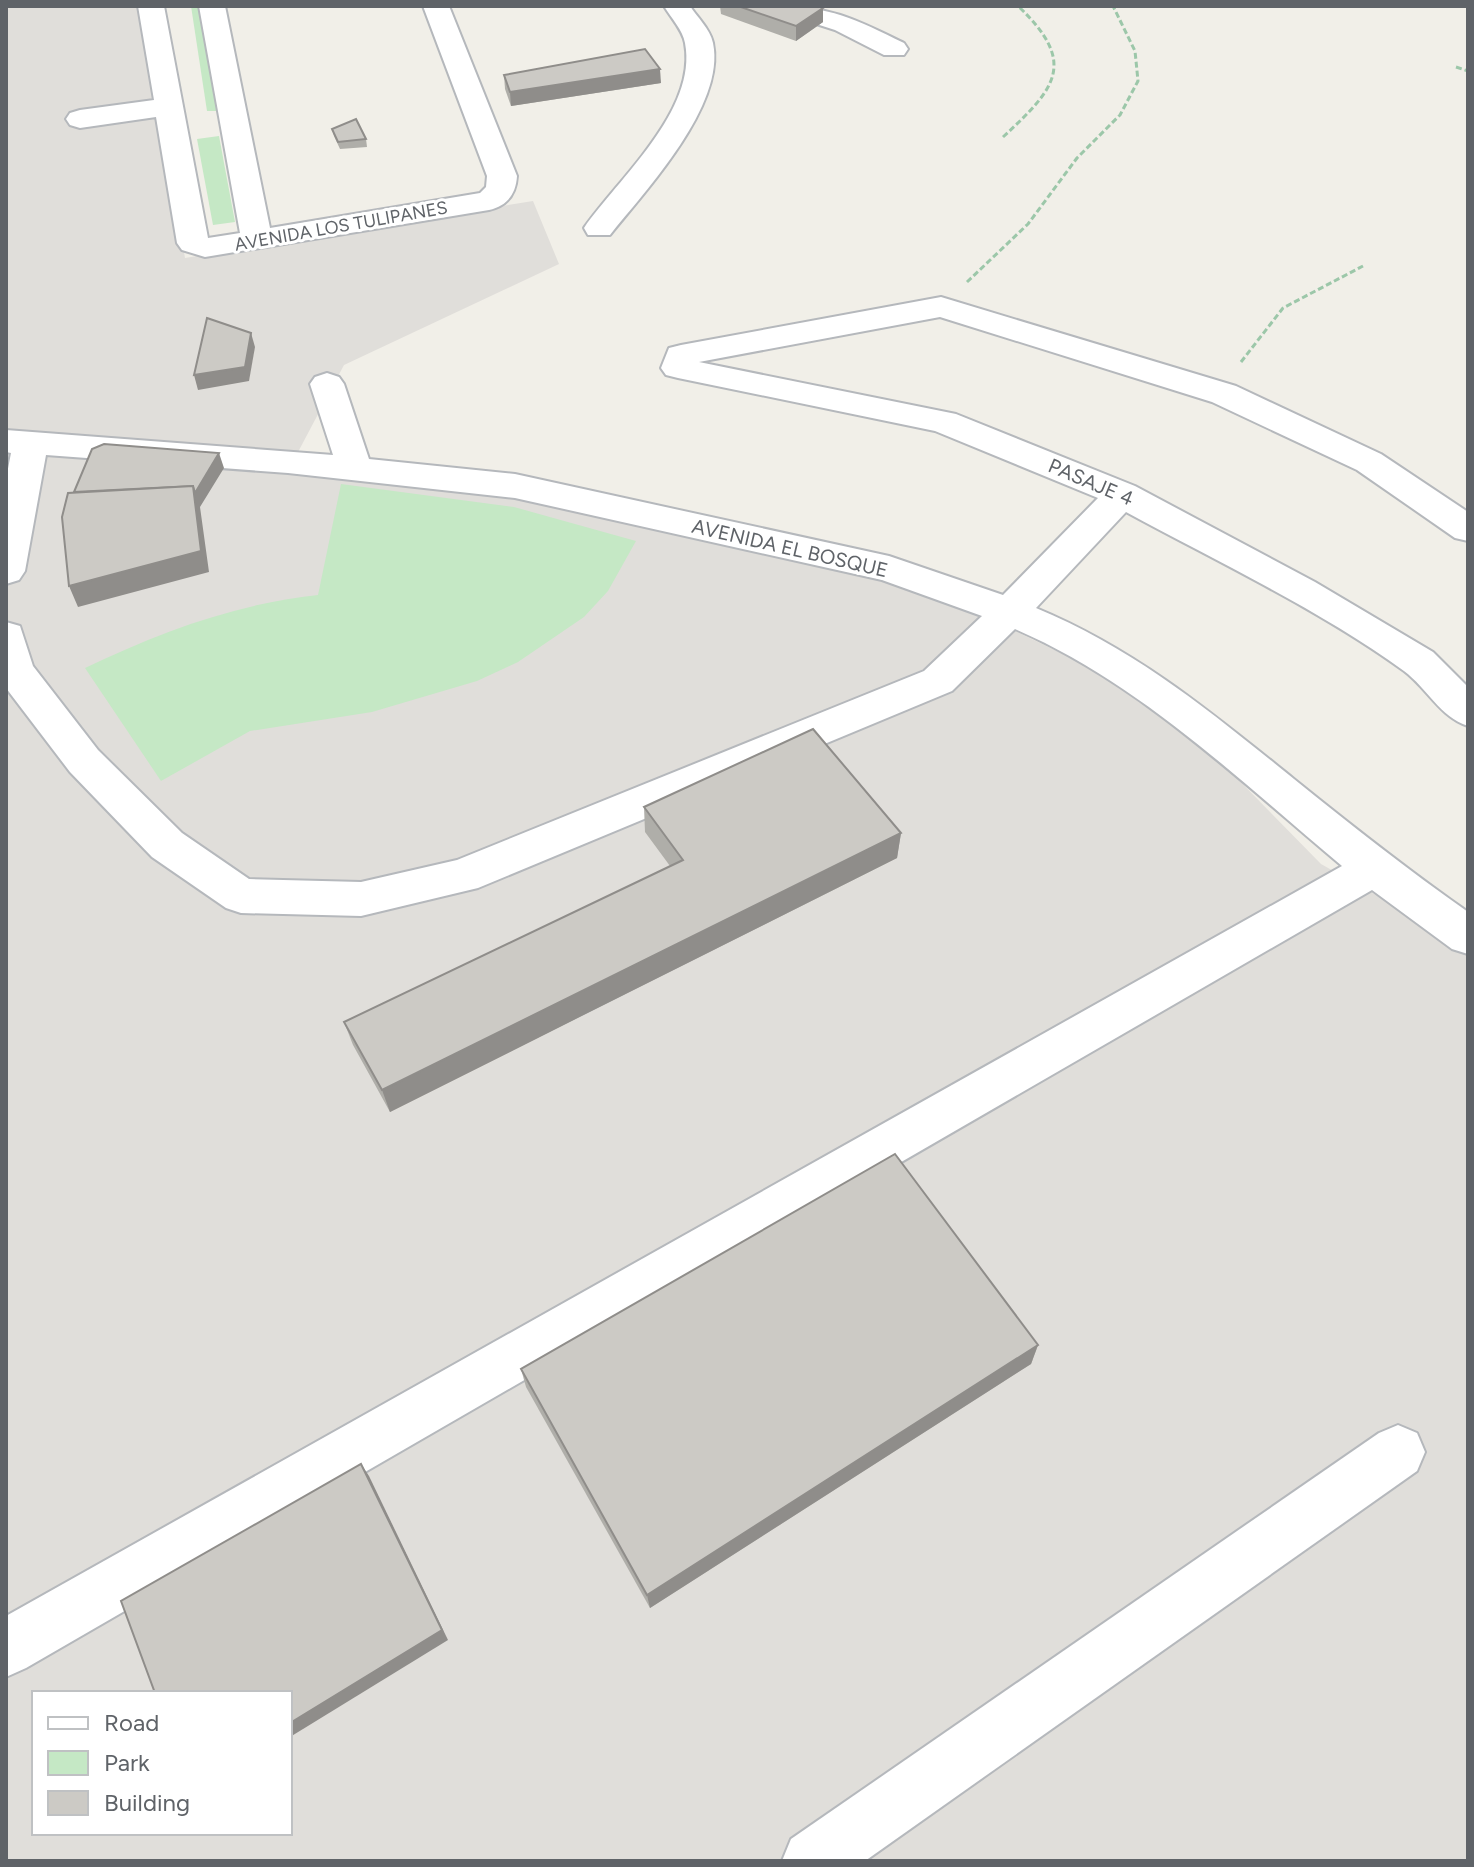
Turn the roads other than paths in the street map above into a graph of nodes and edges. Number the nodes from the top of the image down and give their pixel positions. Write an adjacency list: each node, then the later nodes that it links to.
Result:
1 (151, 6): 8 (street)
2 (212, 6): 9 (street)
3 (436, 6): 11 (street, AVENIDA LOS TULIPANES)
4 (788, 6): 6 (street)
5 (680, 7): 10 (street)
6 (894, 49)
7 (80, 119): 8 (street)
8 (170, 119): 9 (street); 11 (street, AVENIDA LOS TULIPANES)
9 (233, 121): 11 (street)
10 (599, 228)
11 (257, 241)
12 (327, 384): 14 (street)
13 (19, 441): 14 (street, AVENIDA EL BOSQUE); 17 (street)
14 (355, 469): 18 (street, AVENIDA EL BOSQUE)
15 (1122, 494): 16 (street, PASAJE 4); 18 (street); 20 (street, PASAJE 4)
16 (1468, 529)
17 (6, 571)
18 (1010, 612): 19 (street); 21 (street, AVENIDA EL BOSQUE)
19 (6, 636)
20 (1468, 711)
21 (1374, 868): 22 (street, AVENIDA EL BOSQUE); 24 (street)
22 (1468, 936)
23 (1398, 1452): 25 (street)
24 (6, 1648)
25 (813, 1861)

